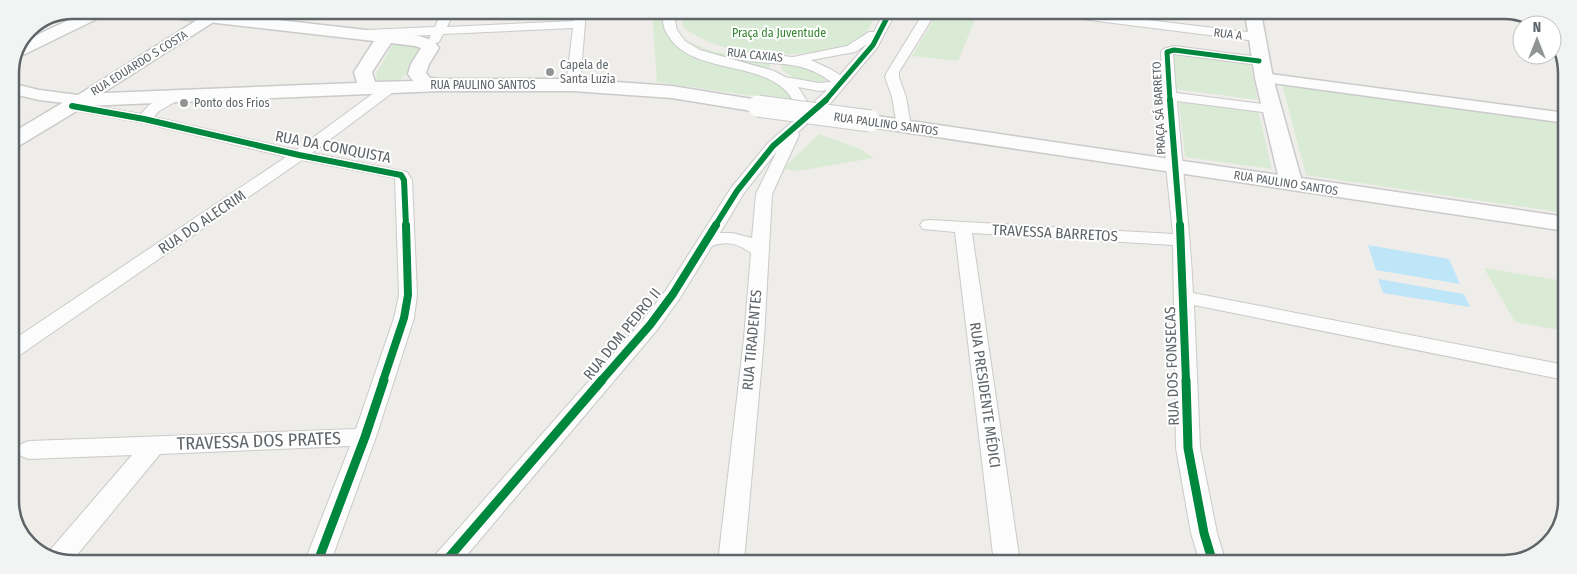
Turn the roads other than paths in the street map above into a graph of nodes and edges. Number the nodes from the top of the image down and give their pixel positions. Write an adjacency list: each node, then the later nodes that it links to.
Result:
1 (84, 19): 20 (main road)
2 (208, 19): 33 (street, RUA EDUARDO S COSTA)
3 (252, 19): 17 (main road)
4 (444, 19): 16 (street)
5 (569, 19): 16 (street)
6 (580, 19): 27 (street)
7 (667, 19): 14 (street)
8 (886, 19): 15 (street)
9 (926, 19): 39 (street)
10 (1108, 19): 13 (street, RUA A)
11 (1167, 19): 13 (street)
12 (1254, 19): 18 (main road)
13 (1167, 26): 18 (street, RUA A)
14 (668, 28): 22 (street, RUA CAXIAS); 24 (street, RUA CAXIAS)
15 (880, 30): 22 (street); 25 (street)
16 (439, 31): 17 (street); 21 (street)
17 (360, 34): 19 (main road)
18 (1256, 37): 23 (main road)
19 (386, 38): 21 (main road); 29 (main road)
20 (26, 47)
21 (424, 58): 26 (main road); 28 (main road)
22 (796, 59): 24 (street); 25 (street, RUA CAXIAS)
23 (1261, 69): 32 (street, PRAÇA SÁ BARRETO); 34 (main road); 35 (street, PRAÇA SÁ BARRETO)
24 (781, 80): 25 (street); 37 (street, RUA CAXIAS)
25 (839, 83): 37 (street)
26 (440, 85): 27 (main road, RUA PAULINO SANTOS); 28 (main road, RUA PAULINO SANTOS)
27 (573, 85): 38 (main road, RUA PAULINO SANTOS, bridge)
28 (391, 87): 29 (main road, RUA PAULINO SANTOS); 41 (street, RUA DO ALECRIM)
29 (370, 88): 31 (main road, RUA PAULINO SANTOS)
30 (19, 90): 33 (street)
31 (175, 96): 33 (main road, RUA PAULINO SANTOS); 36 (street)
32 (1170, 96): 34 (street, PRAÇA SÁ BARRETO); 42 (street, PRAÇA SÁ BARRETO)
33 (77, 103): 36 (street, RUA DA CONQUISTA); 40 (main road)
34 (1270, 109): 43 (main road)
35 (1558, 117)
36 (144, 119): 41 (street, RUA DA CONQUISTA)
37 (803, 121): 48 (street, RUA DOM PEDRO II); 49 (street, RUA TIRADENTES)
38 (870, 121): 39 (main road, RUA PAULINO SANTOS)
39 (904, 126): 42 (main road, RUA PAULINO SANTOS)
40 (19, 138)
41 (300, 155): 51 (street, RUA DO ALECRIM); 53 (street, RUA DA CONQUISTA)
42 (1174, 166): 43 (main road, RUA PAULINO SANTOS); 47 (street, RUA DOS FONSECAS)
43 (1292, 184): 44 (main road, RUA PAULINO SANTOS)
44 (1558, 223)
45 (928, 225): 46 (street, TRAVESSA BARRETOS)
46 (963, 228): 47 (street, TRAVESSA BARRETOS); 60 (street, RUA PRESIDENTE MÉDICI)
47 (1182, 240): 50 (street, RUA DOS FONSECAS)
48 (703, 243): 49 (street); 58 (street, RUA DOM PEDRO II)
49 (759, 250): 59 (street, RUA TIRADENTES)
50 (1183, 297): 52 (street); 61 (street, RUA DOS FONSECAS)
51 (19, 346)
52 (1558, 372)
53 (365, 437): 54 (street, TRAVESSA DOS PRATES); 57 (street, RUA DA CONQUISTA)
54 (153, 446): 55 (street, TRAVESSA DOS PRATES); 56 (street)
55 (29, 450)
56 (62, 554)
57 (320, 555)
58 (451, 555)
59 (732, 555)
60 (1007, 555)
61 (1211, 555)

